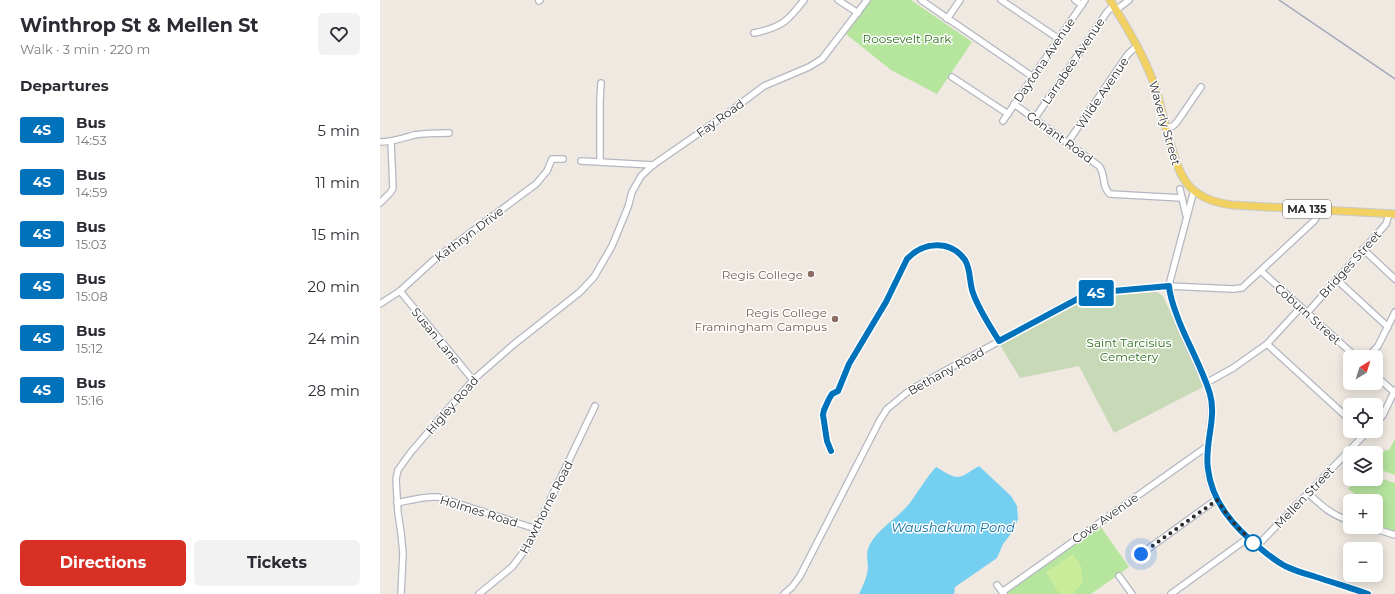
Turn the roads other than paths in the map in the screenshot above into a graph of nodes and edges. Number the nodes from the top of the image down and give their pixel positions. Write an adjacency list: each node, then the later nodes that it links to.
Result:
1 (804, 0): 13 (street)
2 (838, 0): 11 (street)
3 (867, 0): 11 (street, Fay Road)
4 (920, 0): 12 (street)
5 (960, 0): 12 (street)
6 (1001, 0): 14 (street)
7 (1074, 0): 9 (street)
8 (1129, 0): 10 (street, Larrabee Avenue)
9 (1083, 2): 14 (street, Daytona Avenue)
10 (1113, 5): 15 (main road, Waverly Street / MA 135); 22 (street, Larrabee Avenue)
11 (858, 13): 32 (street, Fay Road)
12 (948, 19): 17 (street)
13 (754, 33)
14 (1059, 39): 17 (street, Daytona Avenue)
15 (1137, 46): 24 (main road, Waverly Street / MA 135); 28 (street, Wilde Avenue)
16 (952, 76): 21 (street)
17 (1033, 77): 20 (street, Daytona Avenue)
18 (602, 83): 31 (street)
19 (1201, 87): 24 (street)
20 (1014, 104): 21 (street, Daytona Avenue); 22 (street, Conant Road)
21 (1008, 114): 23 (street, Daytona Avenue)
22 (1035, 118): 28 (street, Conant Road)
23 (1003, 121)
24 (1166, 128): 34 (main road, Waverly Street / MA 135)
25 (449, 133): 26 (street)
26 (392, 141): 27 (street); 36 (street)
27 (380, 142)
28 (1068, 142): 35 (street, Conant Road)
29 (563, 159): 46 (street, Kathryn Drive)
30 (581, 161): 31 (street)
31 (600, 162): 32 (street)
32 (653, 165): 41 (street, Fay Road)
33 (1180, 189): 35 (street)
34 (1194, 190): 37 (main road, Waverly Street / MA 135); 39 (street)
35 (1182, 198): 39 (street)
36 (380, 202)
37 (1317, 209): 38 (main road, Waverly Street / MA 135); 42 (street, Bethany Road)
38 (1392, 214): 40 (street, Bridges Street)
39 (1187, 217): 45 (street)
40 (1364, 249): 43 (street, Bridges Street); 44 (street)
41 (604, 262): 55 (street, Higley Road)
42 (1261, 271): 45 (street, Bethany Road); 48 (street, Coburn Street)
43 (1336, 279): 50 (street, Bridges Street); 51 (street)
44 (1395, 279)
45 (1169, 286): 57 (street); 80 (street, Bethany Road)
46 (400, 291): 47 (street, Kathryn Drive); 55 (street, Susan Lane)
47 (380, 304)
48 (1301, 307): 50 (street, Coburn Street); 52 (street)
49 (1395, 312): 51 (street)
50 (1307, 313): 53 (street, Coburn Street)
51 (1388, 327): 54 (street)
52 (1267, 344): 57 (street); 60 (street)
53 (1348, 350)
54 (1374, 350)
55 (473, 380): 66 (street, Higley Road)
56 (1383, 382): 58 (street)
57 (1206, 383): 63 (street)
58 (1394, 391): 61 (street)
59 (595, 406): 68 (street, Hawthorne Road)
60 (1343, 414)
61 (1383, 415)
62 (1359, 438): 64 (street, Mellen Street)
63 (1208, 445): 65 (street); 76 (street, Cove Avenue)
64 (1308, 493): 67 (street); 72 (street, Mellen Street)
65 (1217, 500): 71 (street); 73 (street)
66 (397, 503): 68 (street, Holmes Road); 78 (street, Higley Road)
67 (1343, 518)
68 (536, 529): 79 (street, Hawthorne Road)
69 (1383, 531): 70 (street)
70 (1395, 535)
71 (1248, 538): 72 (street); 82 (street)
72 (1257, 546): 77 (street)
73 (1141, 554)
74 (1119, 576): 81 (street)
75 (997, 584): 76 (street)
76 (1003, 593)
77 (1361, 593): 83 (street)
78 (400, 594)
79 (479, 594)
80 (784, 594)
81 (1132, 594)
82 (1171, 594)
83 (1368, 594)

